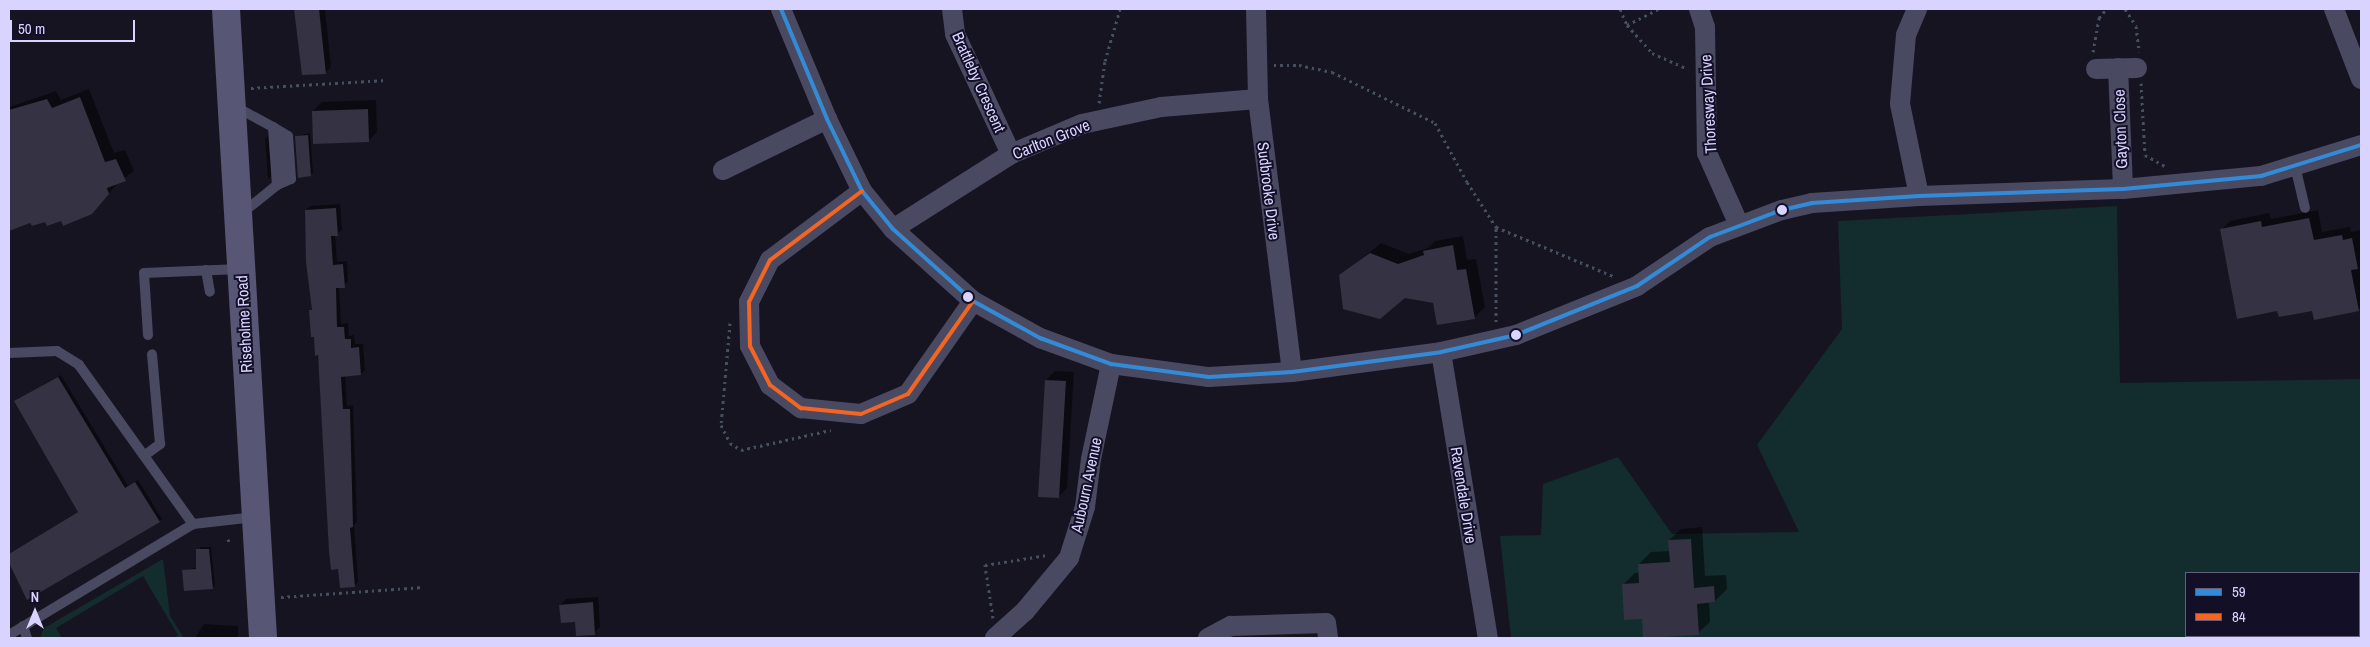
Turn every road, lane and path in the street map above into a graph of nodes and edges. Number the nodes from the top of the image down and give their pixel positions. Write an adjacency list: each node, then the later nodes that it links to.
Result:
1 (226, 9): 20 (main road, Riseholme Road)
2 (781, 9): 22 (street)
3 (952, 9): 25 (street, Brattleby Crescent)
4 (1120, 9): 23 (path)
5 (1256, 9): 14 (street, Sudbrooke Drive)
6 (1620, 9): 13 (path)
7 (1658, 9): 13 (path)
8 (1698, 9): 17 (street, Thoresway Drive)
9 (1917, 9): 31 (street)
10 (2106, 9): 16 (path)
11 (2125, 9): 15 (path)
12 (2334, 9): 19 (street)
13 (1627, 25): 17 (path)
14 (1257, 64): 21 (street, Sudbrooke Drive); 35 (path)
15 (2134, 68): 16 (street, Gayton Close); 28 (path); 29 (street, Gayton Close)
16 (2096, 69)
17 (1706, 77): 34 (street, Thoresway Drive)
18 (387, 80): 20 (path)
19 (2361, 80)
20 (231, 97): 33 (main road, Riseholme Road); 33 (lane)
21 (1258, 100): 23 (street, Carlton Grove); 48 (street, Sudbrooke Drive)
22 (827, 119): 27 (street); 30 (street)
23 (1096, 121): 25 (street, Carlton Grove)
24 (2361, 145): 26 (street)
25 (1011, 154): 36 (street, Carlton Grove)
26 (2295, 166): 28 (street); 32 (lane)
27 (723, 170)
28 (2195, 182): 29 (street)
29 (2123, 189): 31 (street)
30 (862, 191): 36 (street); 41 (street)
31 (1919, 196): 34 (street)
32 (2305, 208)
33 (238, 216): 37 (main road, Riseholme Road)
34 (1739, 225): 39 (street)
35 (1496, 227): 39 (path); 43 (path)
36 (893, 230): 41 (street)
37 (241, 269): 38 (lane); 50 (main road, Riseholme Road)
38 (206, 270): 40 (lane); 42 (lane)
39 (1636, 286): 43 (street)
40 (210, 292)
41 (973, 301): 47 (street)
42 (148, 335)
43 (1496, 340): 44 (street)
44 (1441, 352): 48 (street); 62 (street, Ravendale Drive)
45 (9, 353): 49 (lane)
46 (152, 354): 49 (lane)
47 (1111, 364): 48 (street); 59 (street, Aubourn Avenue)
48 (1292, 372)
49 (145, 455): 51 (lane)
50 (256, 517): 51 (lane); 54 (main road, Riseholme Road)
51 (193, 524): 55 (lane)
52 (1049, 555): 59 (path)
53 (424, 587): 54 (path)
54 (261, 598): 58 (main road, Riseholme Road)
55 (23, 626): 56 (lane); 57 (lane)
56 (9, 635)
57 (27, 638)
58 (263, 638)
59 (995, 638)
60 (1208, 638): 61 (street)
61 (1328, 638)
62 (1488, 638)

